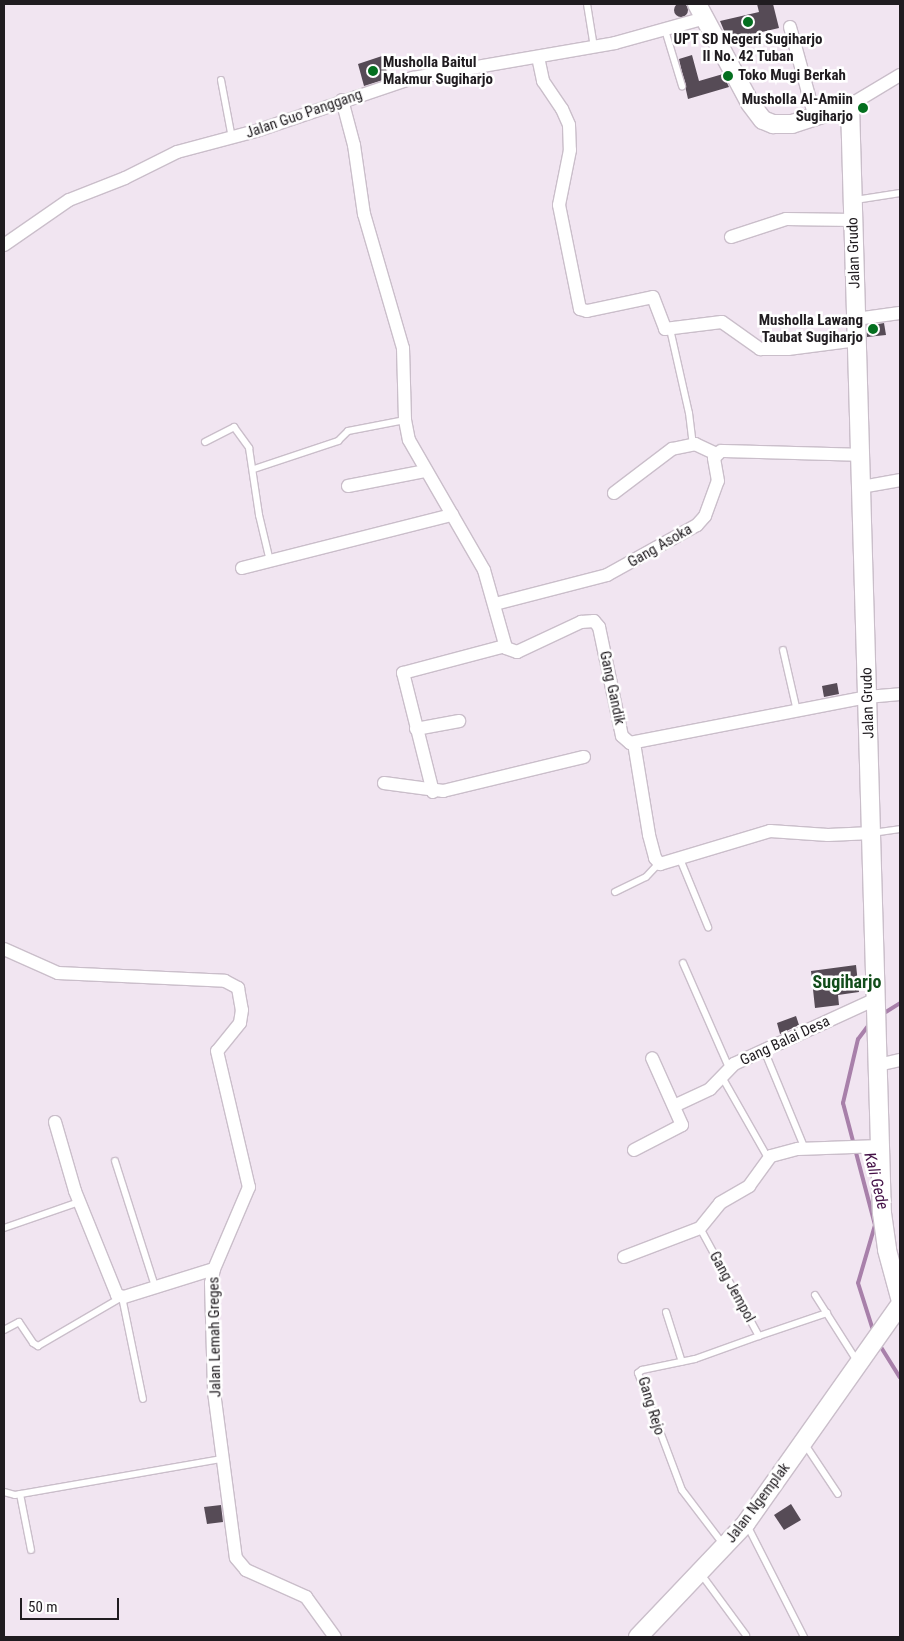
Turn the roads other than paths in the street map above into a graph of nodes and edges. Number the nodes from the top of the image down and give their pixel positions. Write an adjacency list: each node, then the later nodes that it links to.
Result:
1 (587, 4): 5 (lane)
2 (701, 11): 4 (street, Jalan Guo Panggang); 12 (street)
3 (790, 27): 12 (street)
4 (666, 30): 5 (street, Jalan Guo Panggang); 9 (lane)
5 (594, 47): 6 (street, Jalan Guo Panggang)
6 (538, 57): 10 (street, Jalan Guo Panggang); 21 (street)
7 (900, 74): 11 (street)
8 (221, 80): 13 (lane)
9 (682, 86)
10 (342, 100): 13 (street, Jalan Guo Panggang); 23 (street)
11 (850, 105): 12 (street); 15 (street, Jalan Grudo)
12 (815, 118)
13 (232, 138): 18 (street, Jalan Guo Panggang)
14 (900, 194): 15 (lane)
15 (853, 201): 16 (street, Jalan Grudo)
16 (854, 220): 17 (street); 20 (street, Jalan Grudo)
17 (731, 237)
18 (4, 245)
19 (900, 313): 20 (street)
20 (856, 319): 22 (street, Jalan Grudo)
21 (670, 329): 22 (street); 25 (lane)
22 (857, 340): 27 (street, Jalan Grudo)
23 (405, 420): 28 (lane); 29 (street)
24 (205, 442): 28 (lane)
25 (692, 444): 26 (street); 33 (street)
26 (716, 454): 27 (street); 37 (street, Gang Asoka)
27 (860, 455): 32 (street, Jalan Grudo)
28 (254, 469): 35 (lane)
29 (425, 470): 31 (street); 34 (street)
30 (900, 480): 32 (street)
31 (348, 486)
32 (861, 487): 41 (street, Jalan Grudo)
33 (614, 493)
34 (452, 515): 35 (street); 37 (street)
35 (270, 561): 36 (street)
36 (242, 568)
37 (495, 604): 38 (street)
38 (505, 646): 44 (street); 45 (street, Gang Gandik)
39 (783, 650): 42 (lane)
40 (900, 694): 41 (street, Gang Gandik)
41 (868, 697): 42 (street, Gang Gandik); 50 (street, Jalan Grudo)
42 (797, 711): 45 (street, Gang Gandik)
43 (459, 721): 44 (street)
44 (416, 729): 48 (street)
45 (634, 743): 52 (street)
46 (584, 757): 48 (street)
47 (384, 783): 48 (street)
48 (434, 792)
49 (900, 828): 50 (lane)
50 (872, 833): 51 (street); 57 (street, Jalan Grudo)
51 (680, 859): 52 (street); 54 (lane)
52 (659, 863): 53 (lane)
53 (615, 892)
54 (708, 927)
55 (4, 949): 74 (street)
56 (683, 963): 62 (lane)
57 (877, 1004): 58 (street, Gang Balai Desa); 61 (street, Jalan Grudo)
58 (764, 1050): 62 (street, Gang Balai Desa); 66 (lane)
59 (652, 1058): 63 (street)
60 (900, 1060): 61 (street)
61 (878, 1065): 65 (street, Jalan Grudo)
62 (726, 1072): 63 (street, Gang Balai Desa); 68 (lane)
63 (674, 1106): 67 (street)
64 (55, 1122): 70 (street)
65 (880, 1146): 66 (street); 78 (street, Jalan Grudo)
66 (805, 1149): 68 (street)
67 (634, 1150)
68 (768, 1158): 72 (street)
69 (115, 1160): 75 (lane)
70 (79, 1202): 71 (lane); 77 (street)
71 (4, 1228)
72 (700, 1228): 73 (street); 83 (lane, Gang Jempol)
73 (624, 1257)
74 (214, 1269): 75 (street, Jalan Lemah Greges); 88 (street, Jalan Lemah Greges)
75 (155, 1286): 77 (street, Jalan Lemah Greges)
76 (815, 1295): 81 (lane)
77 (122, 1297): 82 (lane); 86 (lane)
78 (900, 1298)
79 (900, 1305): 84 (street, Jalan Ngemplak)
80 (666, 1312): 85 (lane)
81 (827, 1314): 83 (lane, Gang Jempol); 84 (lane)
82 (4, 1330)
83 (758, 1336): 85 (lane, Gang Rejo)
84 (862, 1361): 87 (street, Jalan Ngemplak)
85 (682, 1362): 93 (lane, Gang Rejo)
86 (143, 1399)
87 (804, 1442): 91 (lane); 92 (street, Jalan Ngemplak)
88 (222, 1458): 90 (lane); 98 (street, Jalan Lemah Greges)
89 (4, 1492): 90 (lane)
90 (20, 1494): 94 (lane)
91 (838, 1494)
92 (746, 1523): 93 (street, Jalan Ngemplak); 99 (lane)
93 (725, 1547): 95 (street, Jalan Ngemplak)
94 (31, 1550)
95 (701, 1574): 96 (lane); 97 (street, Jalan Ngemplak)
96 (746, 1635)
97 (641, 1636)
98 (336, 1637)
99 (804, 1637)

